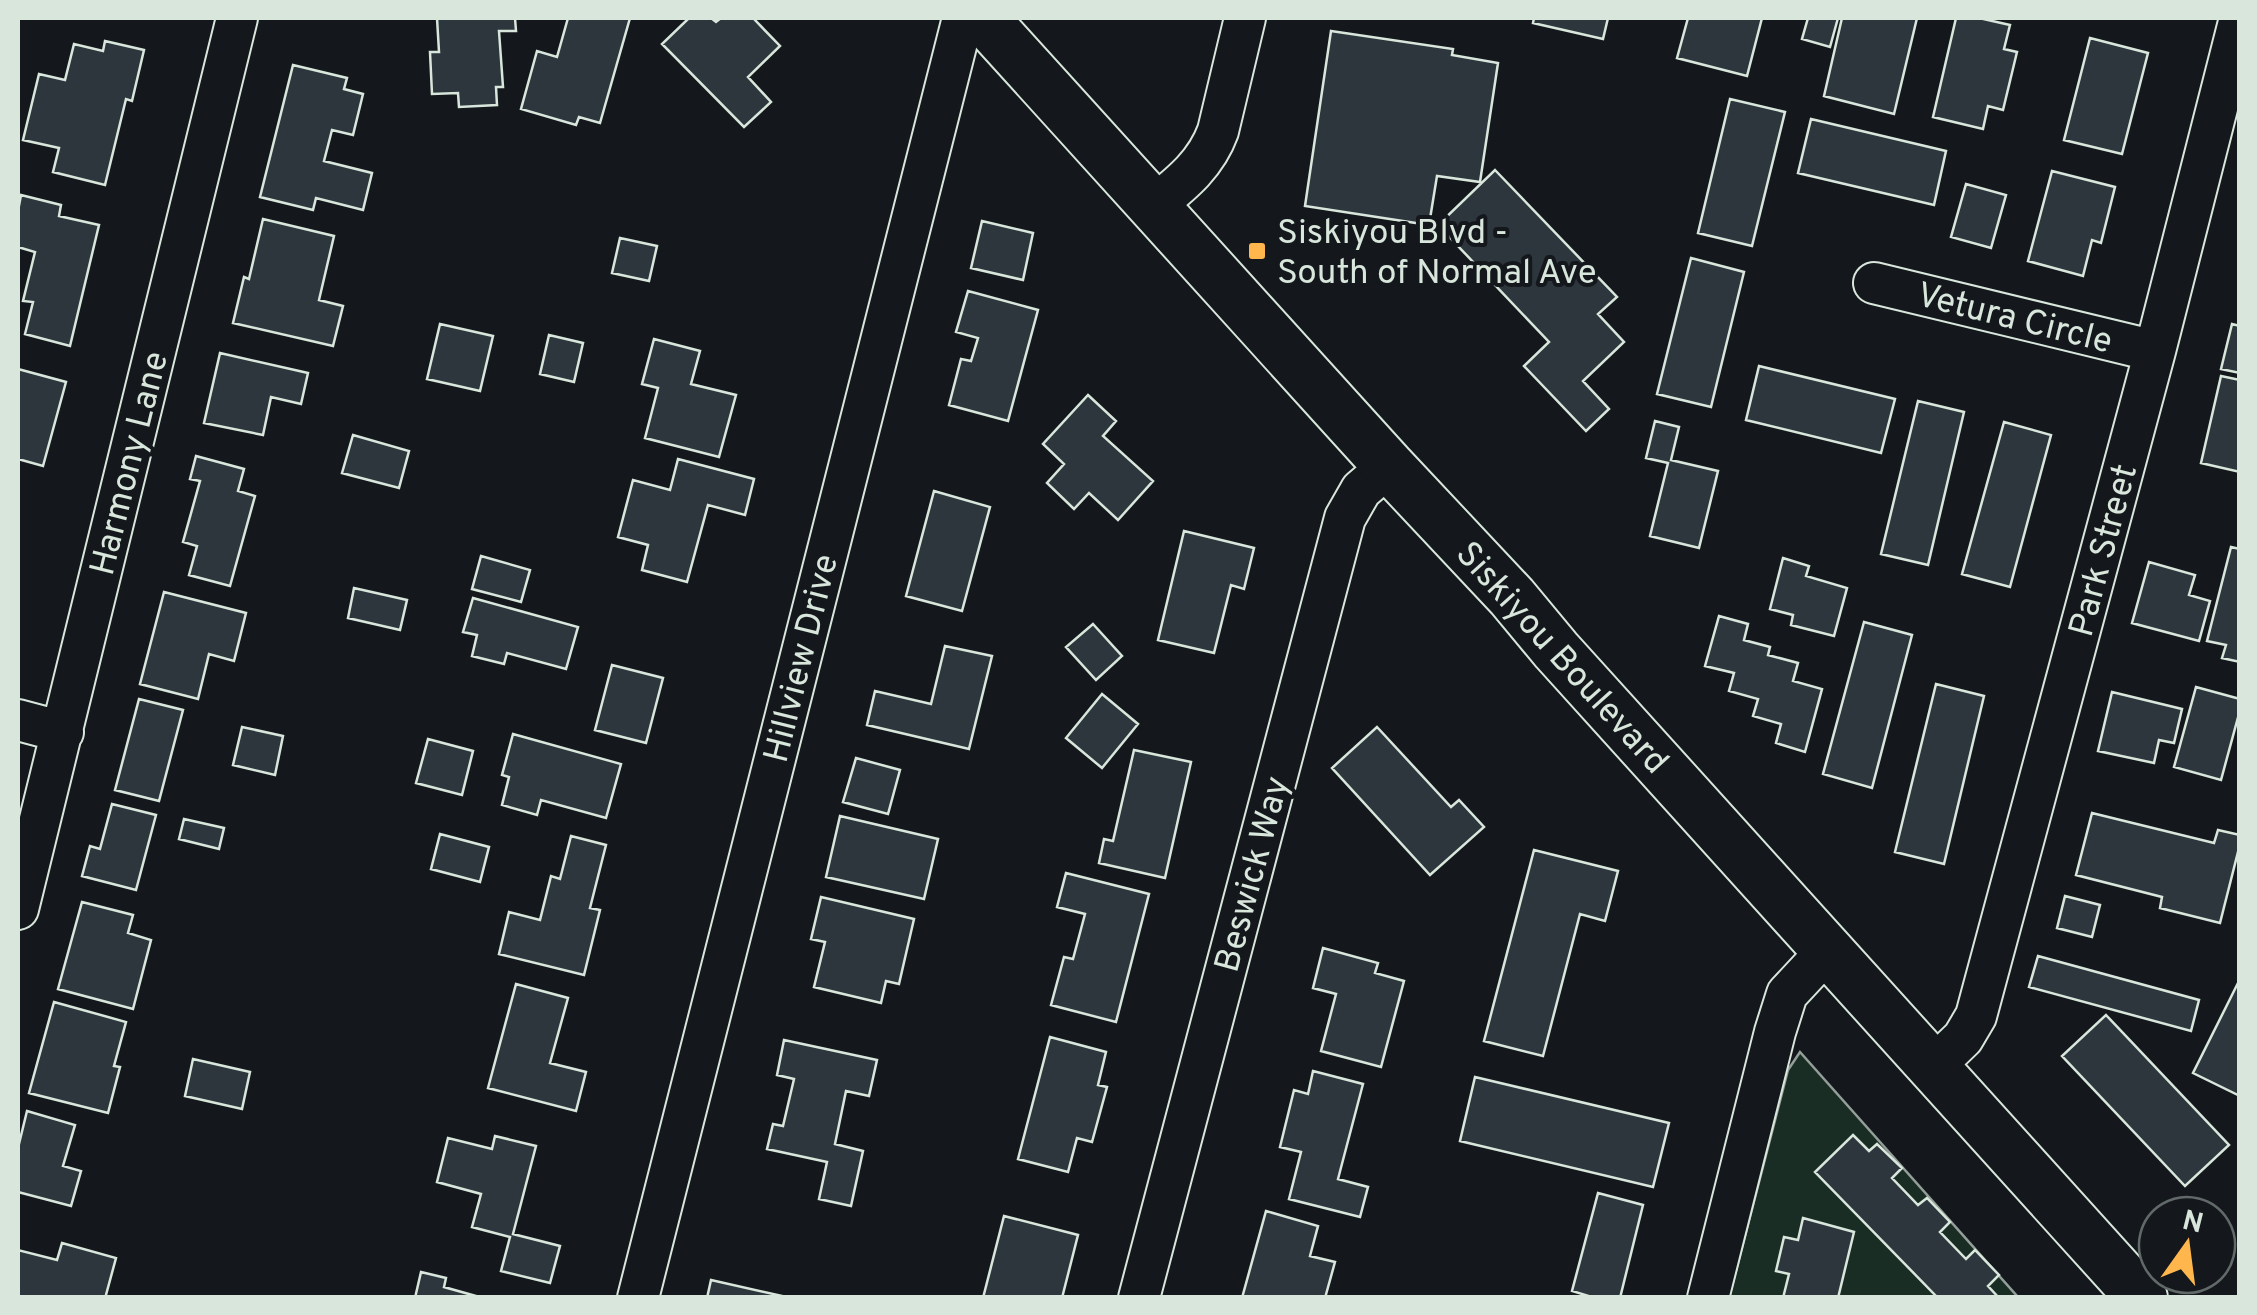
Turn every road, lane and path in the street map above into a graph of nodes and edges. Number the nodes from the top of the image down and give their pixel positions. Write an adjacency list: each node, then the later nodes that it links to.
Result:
1 (237, 18): 11 (street, Harmony Lane)
2 (963, 18): 15 (street, Hillview Drive)
3 (983, 18): 6 (main road, Siskiyou Boulevard)
4 (1245, 18): 6 (street)
5 (2240, 18): 8 (street, Park Street)
6 (1156, 205): 9 (main road, Siskiyou Boulevard)
7 (1874, 283): 8 (street, Vetura Circle)
8 (2155, 351): 14 (street, Park Street)
9 (1389, 466): 13 (main road, Siskiyou Boulevard); 16 (street, Beswick Way)
10 (18, 720): 11 (street)
11 (63, 732): 12 (street, Harmony Lane)
12 (18, 909)
13 (1828, 950): 14 (main road, Siskiyou Boulevard); 17 (street)
14 (1934, 1066): 18 (main road, Siskiyou Boulevard)
15 (638, 1298)
16 (1139, 1298)
17 (1708, 1298)
18 (2142, 1298)

